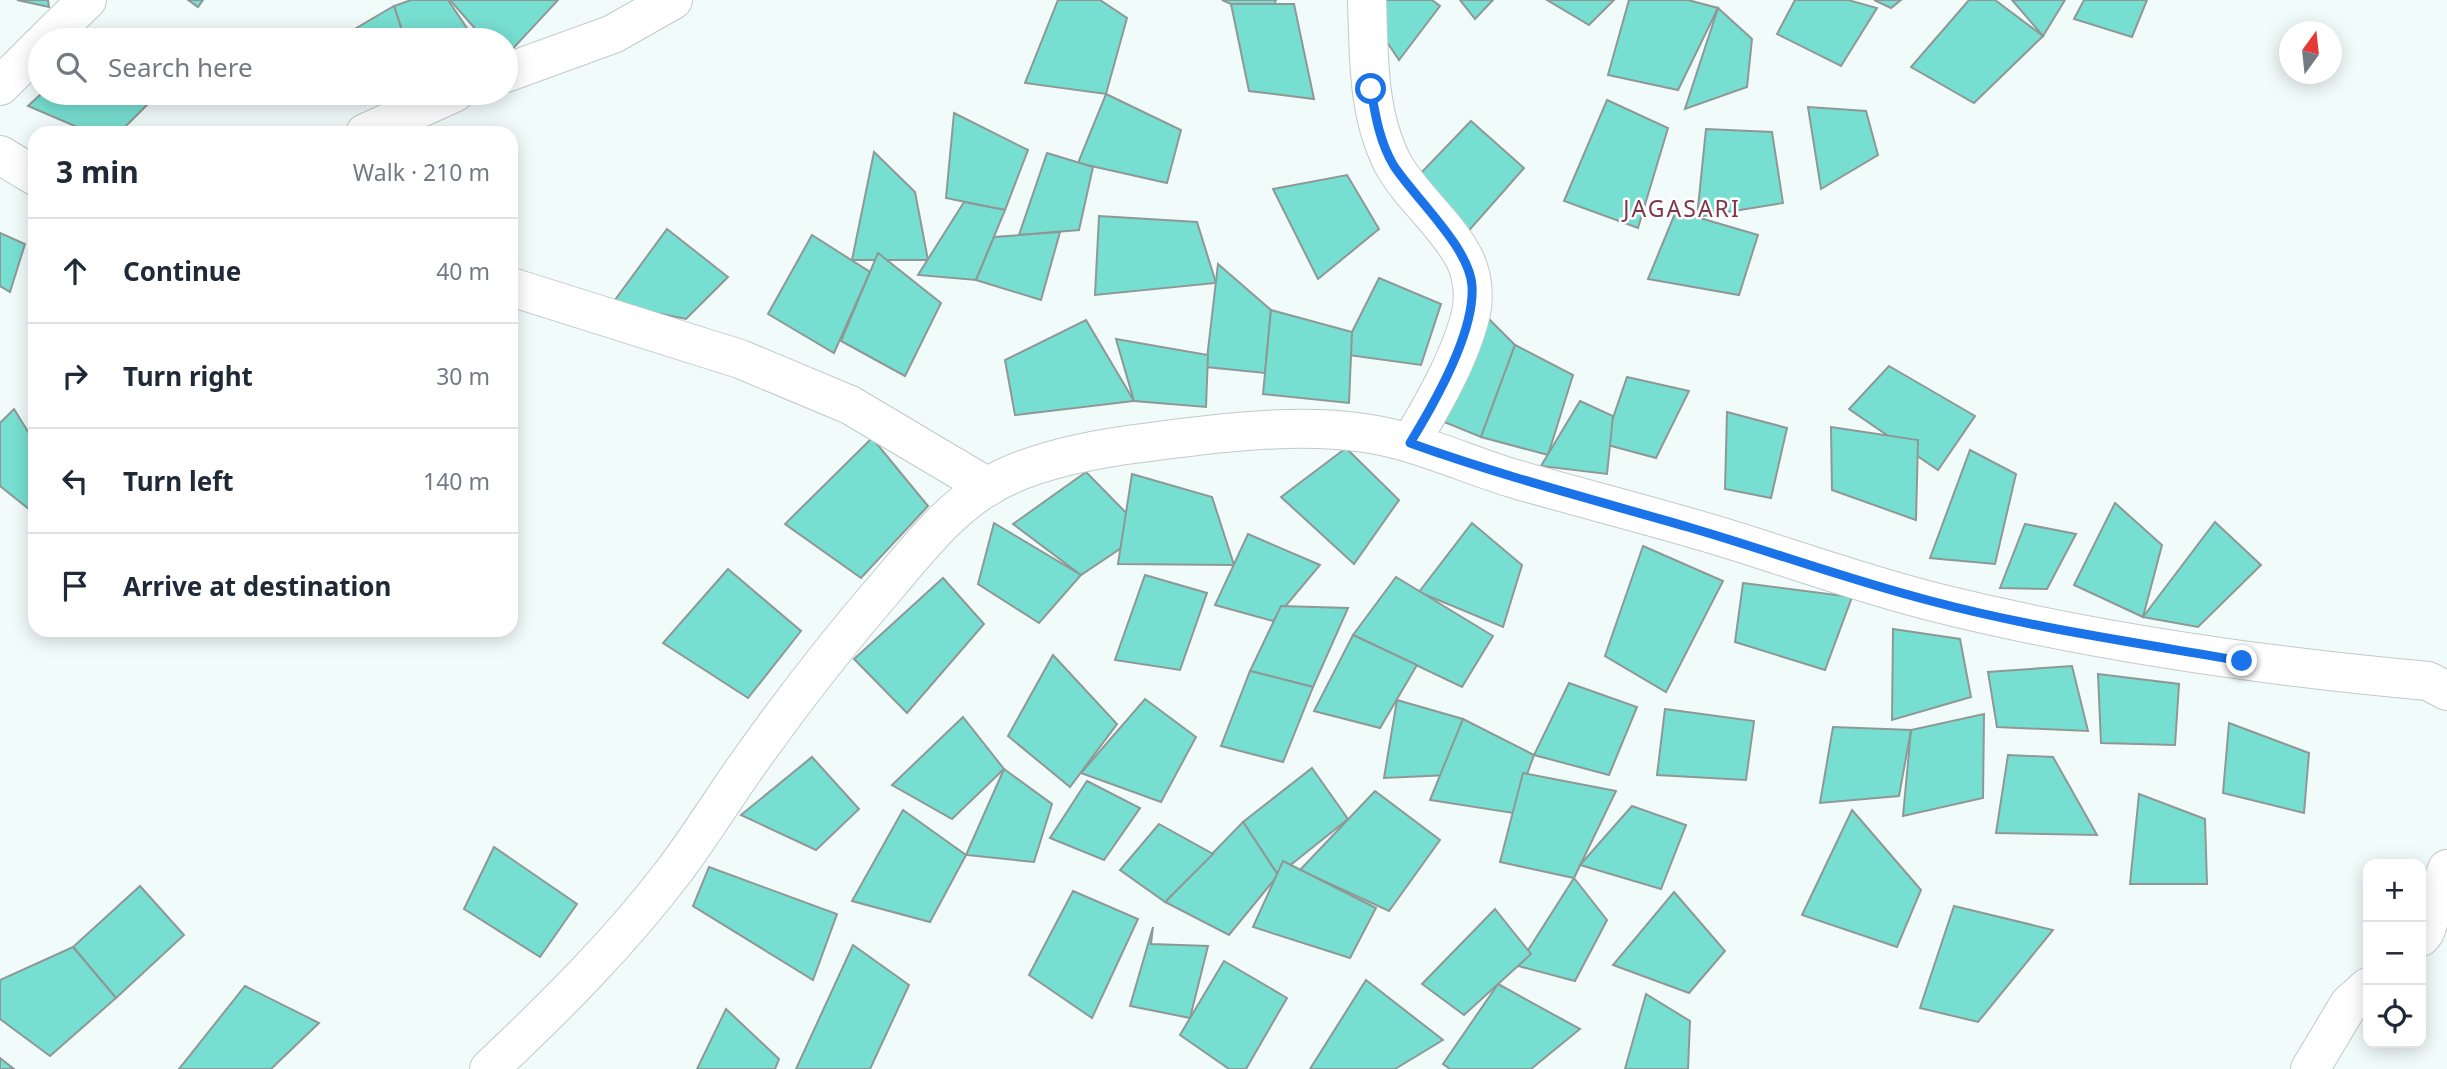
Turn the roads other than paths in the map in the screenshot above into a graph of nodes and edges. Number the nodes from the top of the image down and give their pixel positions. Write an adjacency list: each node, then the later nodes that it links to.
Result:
1 (87, 0): 4 (street)
2 (673, 0): 6 (street)
3 (1367, 0): 13 (street)
4 (58, 28)
5 (28, 58): 7 (street)
6 (518, 69)
7 (0, 86)
8 (427, 105): 9 (street)
9 (381, 126)
10 (0, 155): 11 (street)
11 (28, 172)
12 (518, 289): 14 (street)
13 (1410, 443): 14 (street); 15 (street)
14 (988, 487): 19 (street)
15 (2447, 691)
16 (2447, 869): 17 (street)
17 (2426, 929)
18 (2363, 991): 20 (street)
19 (489, 1069)
20 (2310, 1069)

